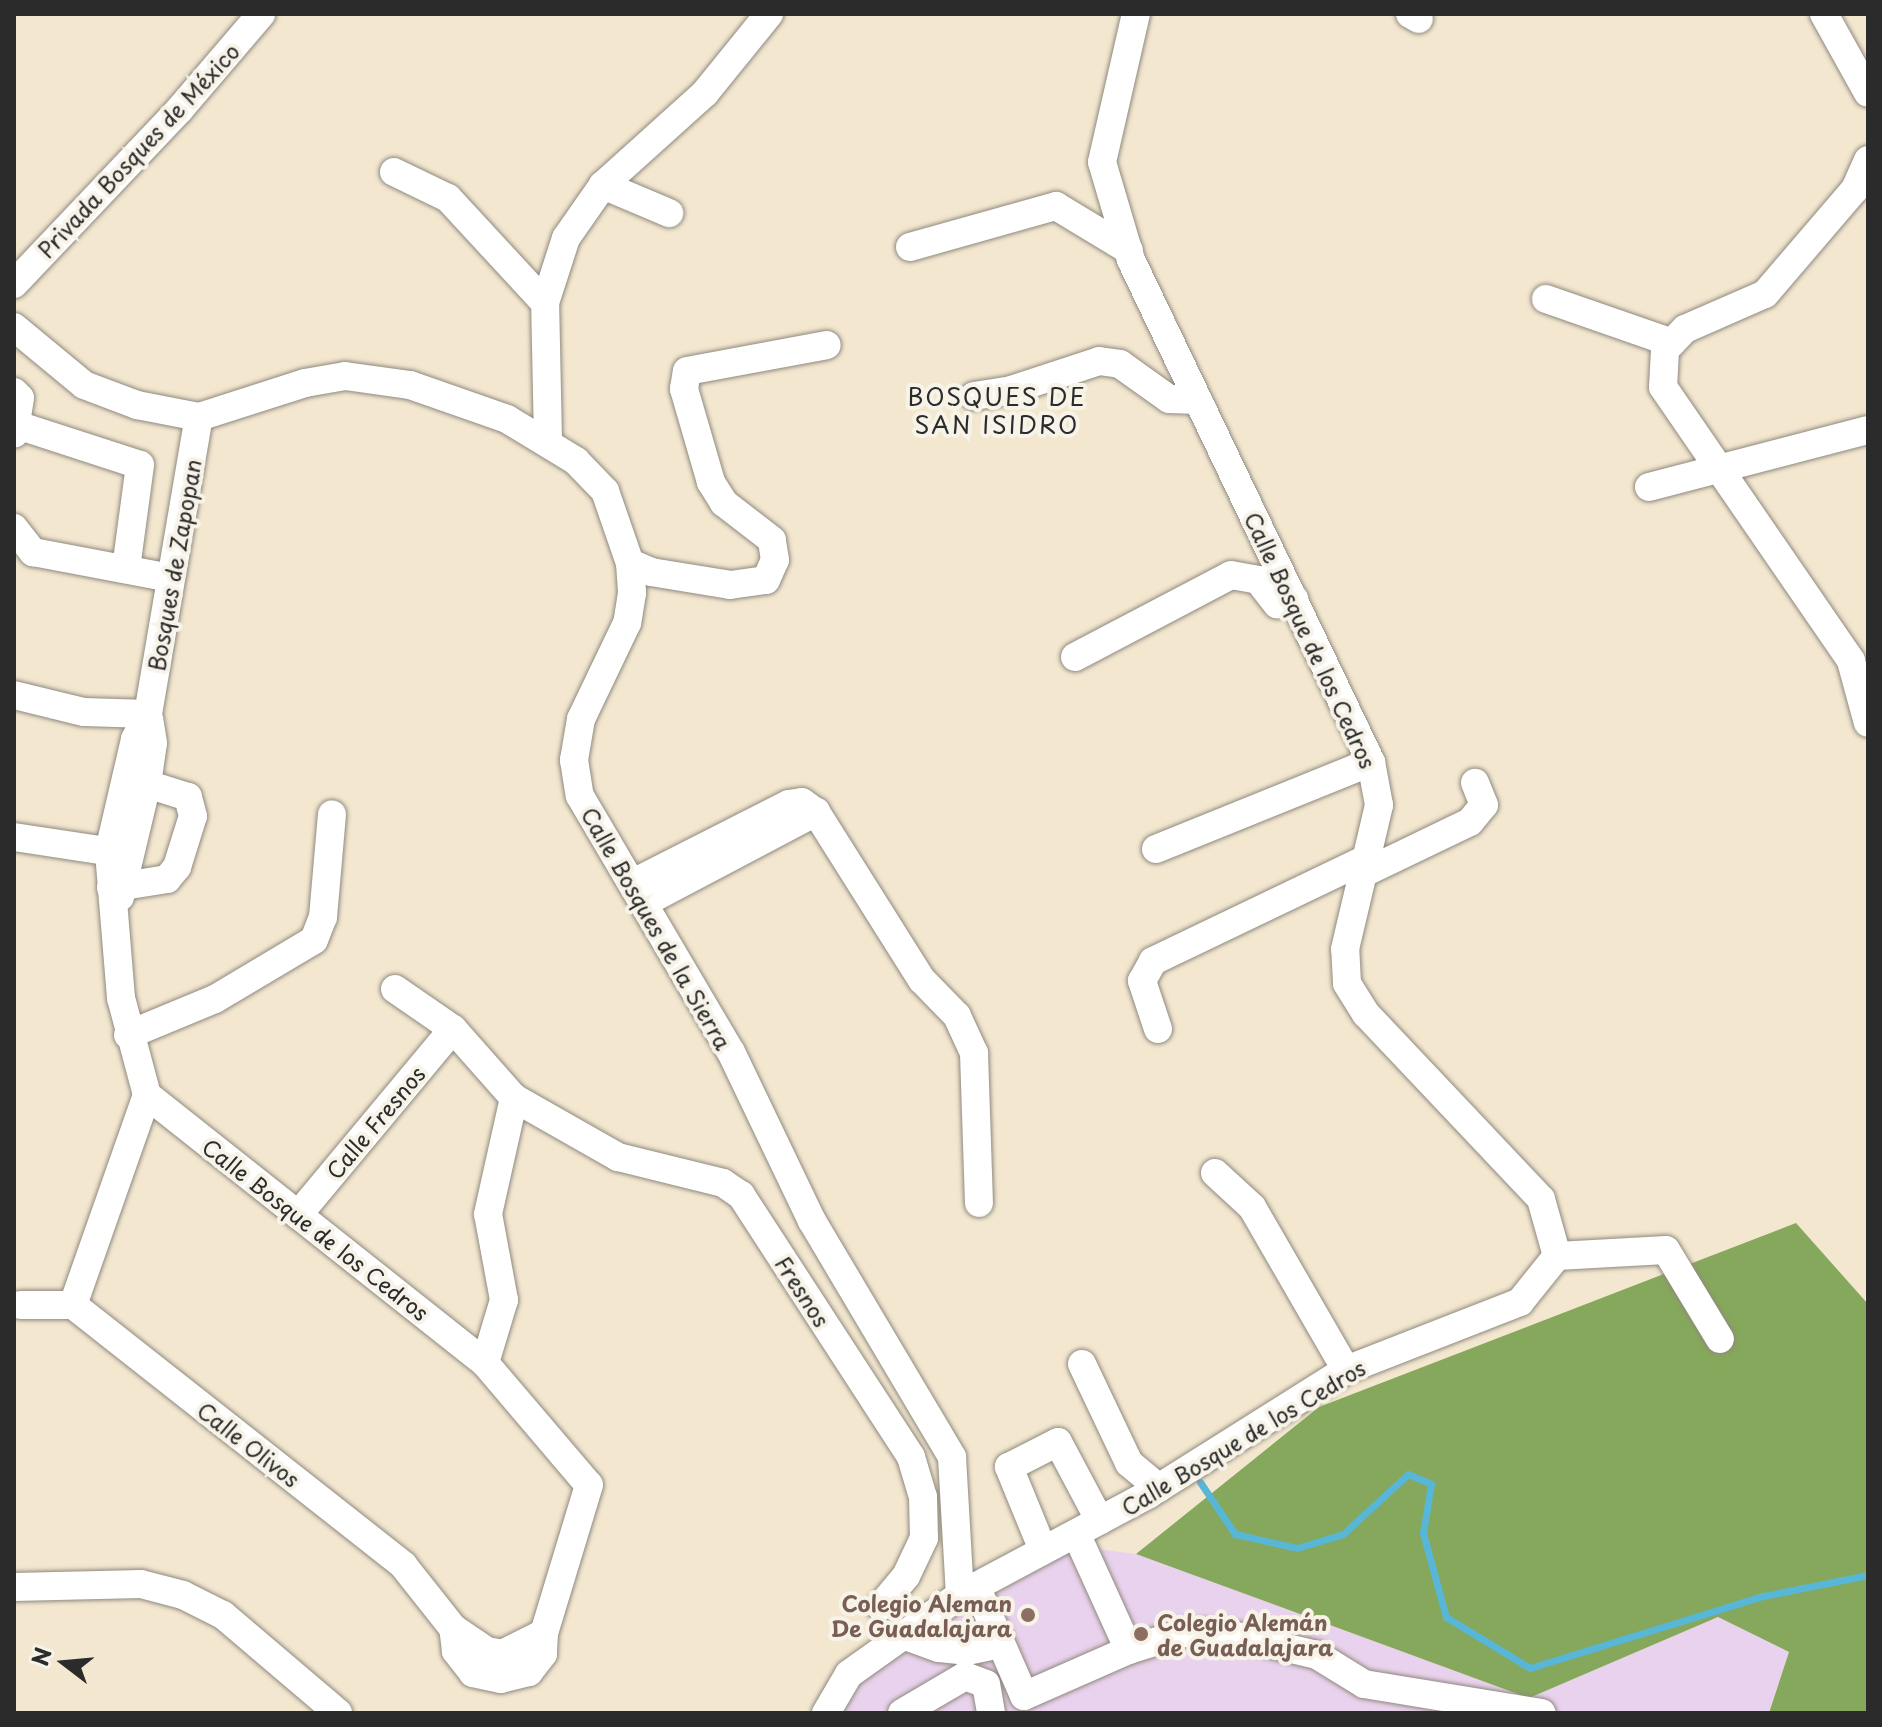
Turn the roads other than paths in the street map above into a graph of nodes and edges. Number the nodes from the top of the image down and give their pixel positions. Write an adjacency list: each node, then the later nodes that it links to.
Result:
1 (261, 14): 12 (street, Privada Bosques de México)
2 (769, 14): 8 (street)
3 (1136, 14): 11 (street, Calle Bosque de los Cedros)
4 (1824, 14): 5 (street)
5 (1868, 93)
6 (1868, 160): 16 (street)
7 (394, 172): 14 (street)
8 (603, 185): 9 (street); 14 (street)
9 (669, 213)
10 (910, 247): 11 (street)
11 (1129, 250): 20 (street, Calle Bosque de los Cedros)
12 (14, 284)
13 (1546, 299): 16 (street)
14 (545, 303): 24 (street)
15 (14, 327): 21 (street, Calle Bosques de la Sierra)
16 (1672, 343): 25 (street)
17 (827, 345): 28 (street)
18 (14, 392): 22 (street)
19 (974, 396): 20 (street)
20 (1198, 400): 31 (street, Calle Bosque de los Cedros)
21 (199, 417): 24 (street, Calle Bosques de la Sierra); 30 (street, Bosques de Zapopan)
22 (16, 430): 29 (street)
23 (1868, 430): 25 (street)
24 (548, 441): 28 (street, Calle Bosques de la Sierra)
25 (1719, 469): 26 (street); 35 (street)
26 (1649, 487)
27 (14, 528): 29 (street)
28 (630, 563): 45 (street, Calle Bosques de la Sierra)
29 (126, 569): 30 (street)
30 (171, 578): 34 (street, Bosques de Zapopan)
31 (1294, 599): 32 (street); 36 (street, Calle Bosque de los Cedros)
32 (1075, 657)
33 (14, 695): 34 (street)
34 (148, 714): 38 (street, Bosques de Zapopan); 42 (street, Bosques de Zapopan)
35 (1868, 723)
36 (1371, 762): 41 (street); 43 (street, Calle Bosque de los Cedros)
37 (1475, 783): 43 (street)
38 (147, 784): 42 (street, Bosques de Zapopan); 44 (street)
39 (332, 814): 49 (street)
40 (14, 837): 42 (street)
41 (1156, 849)
42 (120, 853): 44 (street, Bosques de Zapopan)
43 (1368, 865): 48 (street); 55 (street, Calle Bosque de los Cedros)
44 (116, 889): 49 (street, Bosques de Zapopan)
45 (638, 893): 53 (street); 66 (street, Calle Bosques de la Sierra)
46 (395, 989): 47 (street, Fresnos)
47 (453, 1029): 51 (street, Fresnos); 54 (street, Calle Fresnos)
48 (1158, 1029)
49 (128, 1035): 50 (street, Bosques de Zapopan)
50 (147, 1095): 54 (street, Calle Bosque de los Cedros); 57 (street)
51 (514, 1098): 59 (street); 67 (street, Fresnos)
52 (1215, 1173): 61 (street)
53 (979, 1203)
54 (298, 1215): 59 (street, Calle Bosque de los Cedros)
55 (1557, 1256): 58 (street); 61 (street, Calle Bosque de los Cedros)
56 (21, 1305): 57 (street)
57 (73, 1305): 68 (street, Calle Olivos)
58 (1720, 1339)
59 (485, 1363): 68 (street, Calle Bosque de los Cedros)
60 (1082, 1364): 62 (street)
61 (1346, 1370): 62 (street, Calle Bosque de los Cedros)
62 (1159, 1488): 63 (street, Calle Bosque de los Cedros)
63 (1088, 1527): 64 (street, Calle Bosque de los Cedros); 64 (street); 71 (street)
64 (1043, 1550): 66 (street, Calle Bosque de los Cedros)
65 (14, 1587): 73 (street)
66 (968, 1591): 69 (street, Calle Bosque de los Cedros); 70 (street, Calle Bosques de la Sierra)
67 (880, 1607)
68 (544, 1633)
69 (903, 1635): 70 (street); 74 (street, Calle Bosque de los Cedros)
70 (1000, 1644): 72 (street, Calle Bosques de la Sierra)
71 (1129, 1650): 72 (street); 77 (street)
72 (1024, 1704)
73 (338, 1713)
74 (826, 1713)
75 (902, 1713): 76 (street)
76 (991, 1713)
77 (1542, 1713)

